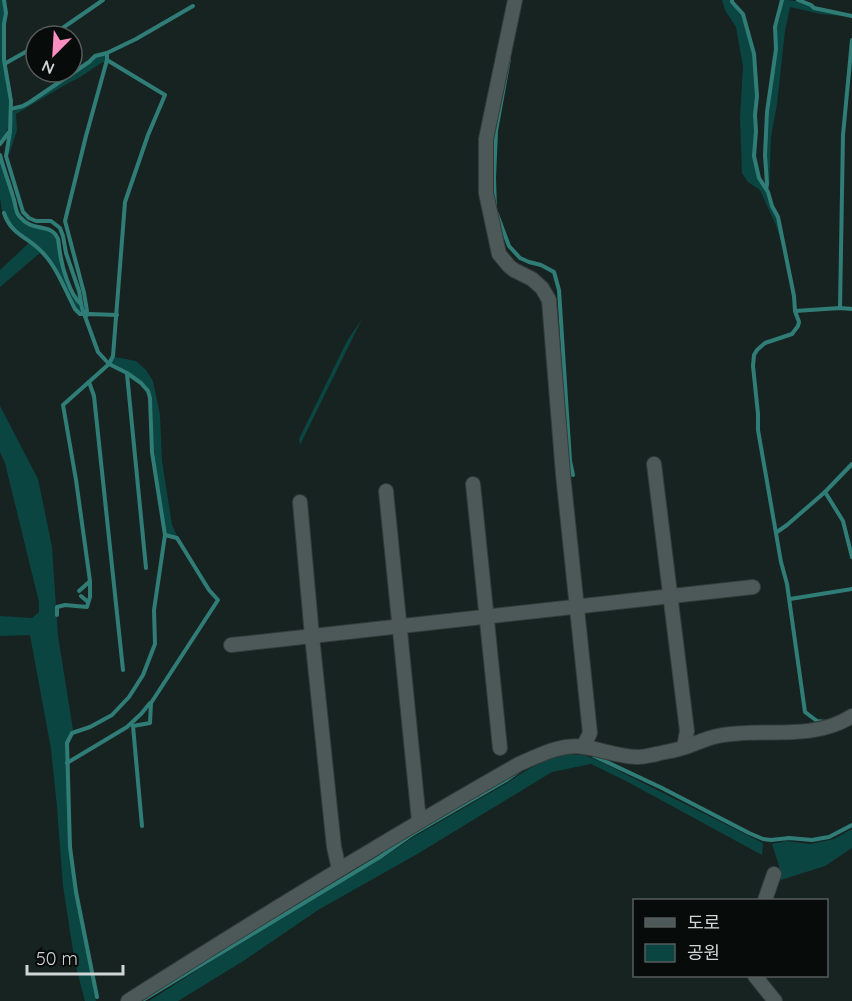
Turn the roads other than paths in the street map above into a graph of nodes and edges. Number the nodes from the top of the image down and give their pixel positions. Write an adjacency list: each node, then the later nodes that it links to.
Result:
1 (515, 0): 8 (street)
2 (654, 464): 7 (street)
3 (473, 484): 9 (street)
4 (386, 491): 10 (street)
5 (300, 502): 11 (street)
6 (753, 587): 7 (street)
7 (670, 596): 8 (street); 15 (street)
8 (576, 607): 9 (street); 14 (street)
9 (487, 616): 10 (street); 16 (street)
10 (399, 626): 11 (street); 17 (street)
11 (312, 636): 12 (street); 18 (street)
12 (231, 645)
13 (852, 716): 15 (street)
14 (583, 747): 15 (street); 17 (street)
15 (684, 747)
16 (500, 748)
17 (419, 821): 18 (street)
18 (339, 869): 22 (street)
19 (774, 874): 20 (street)
20 (765, 899)
21 (757, 977): 23 (street)
22 (128, 1001)
23 (775, 1001)

